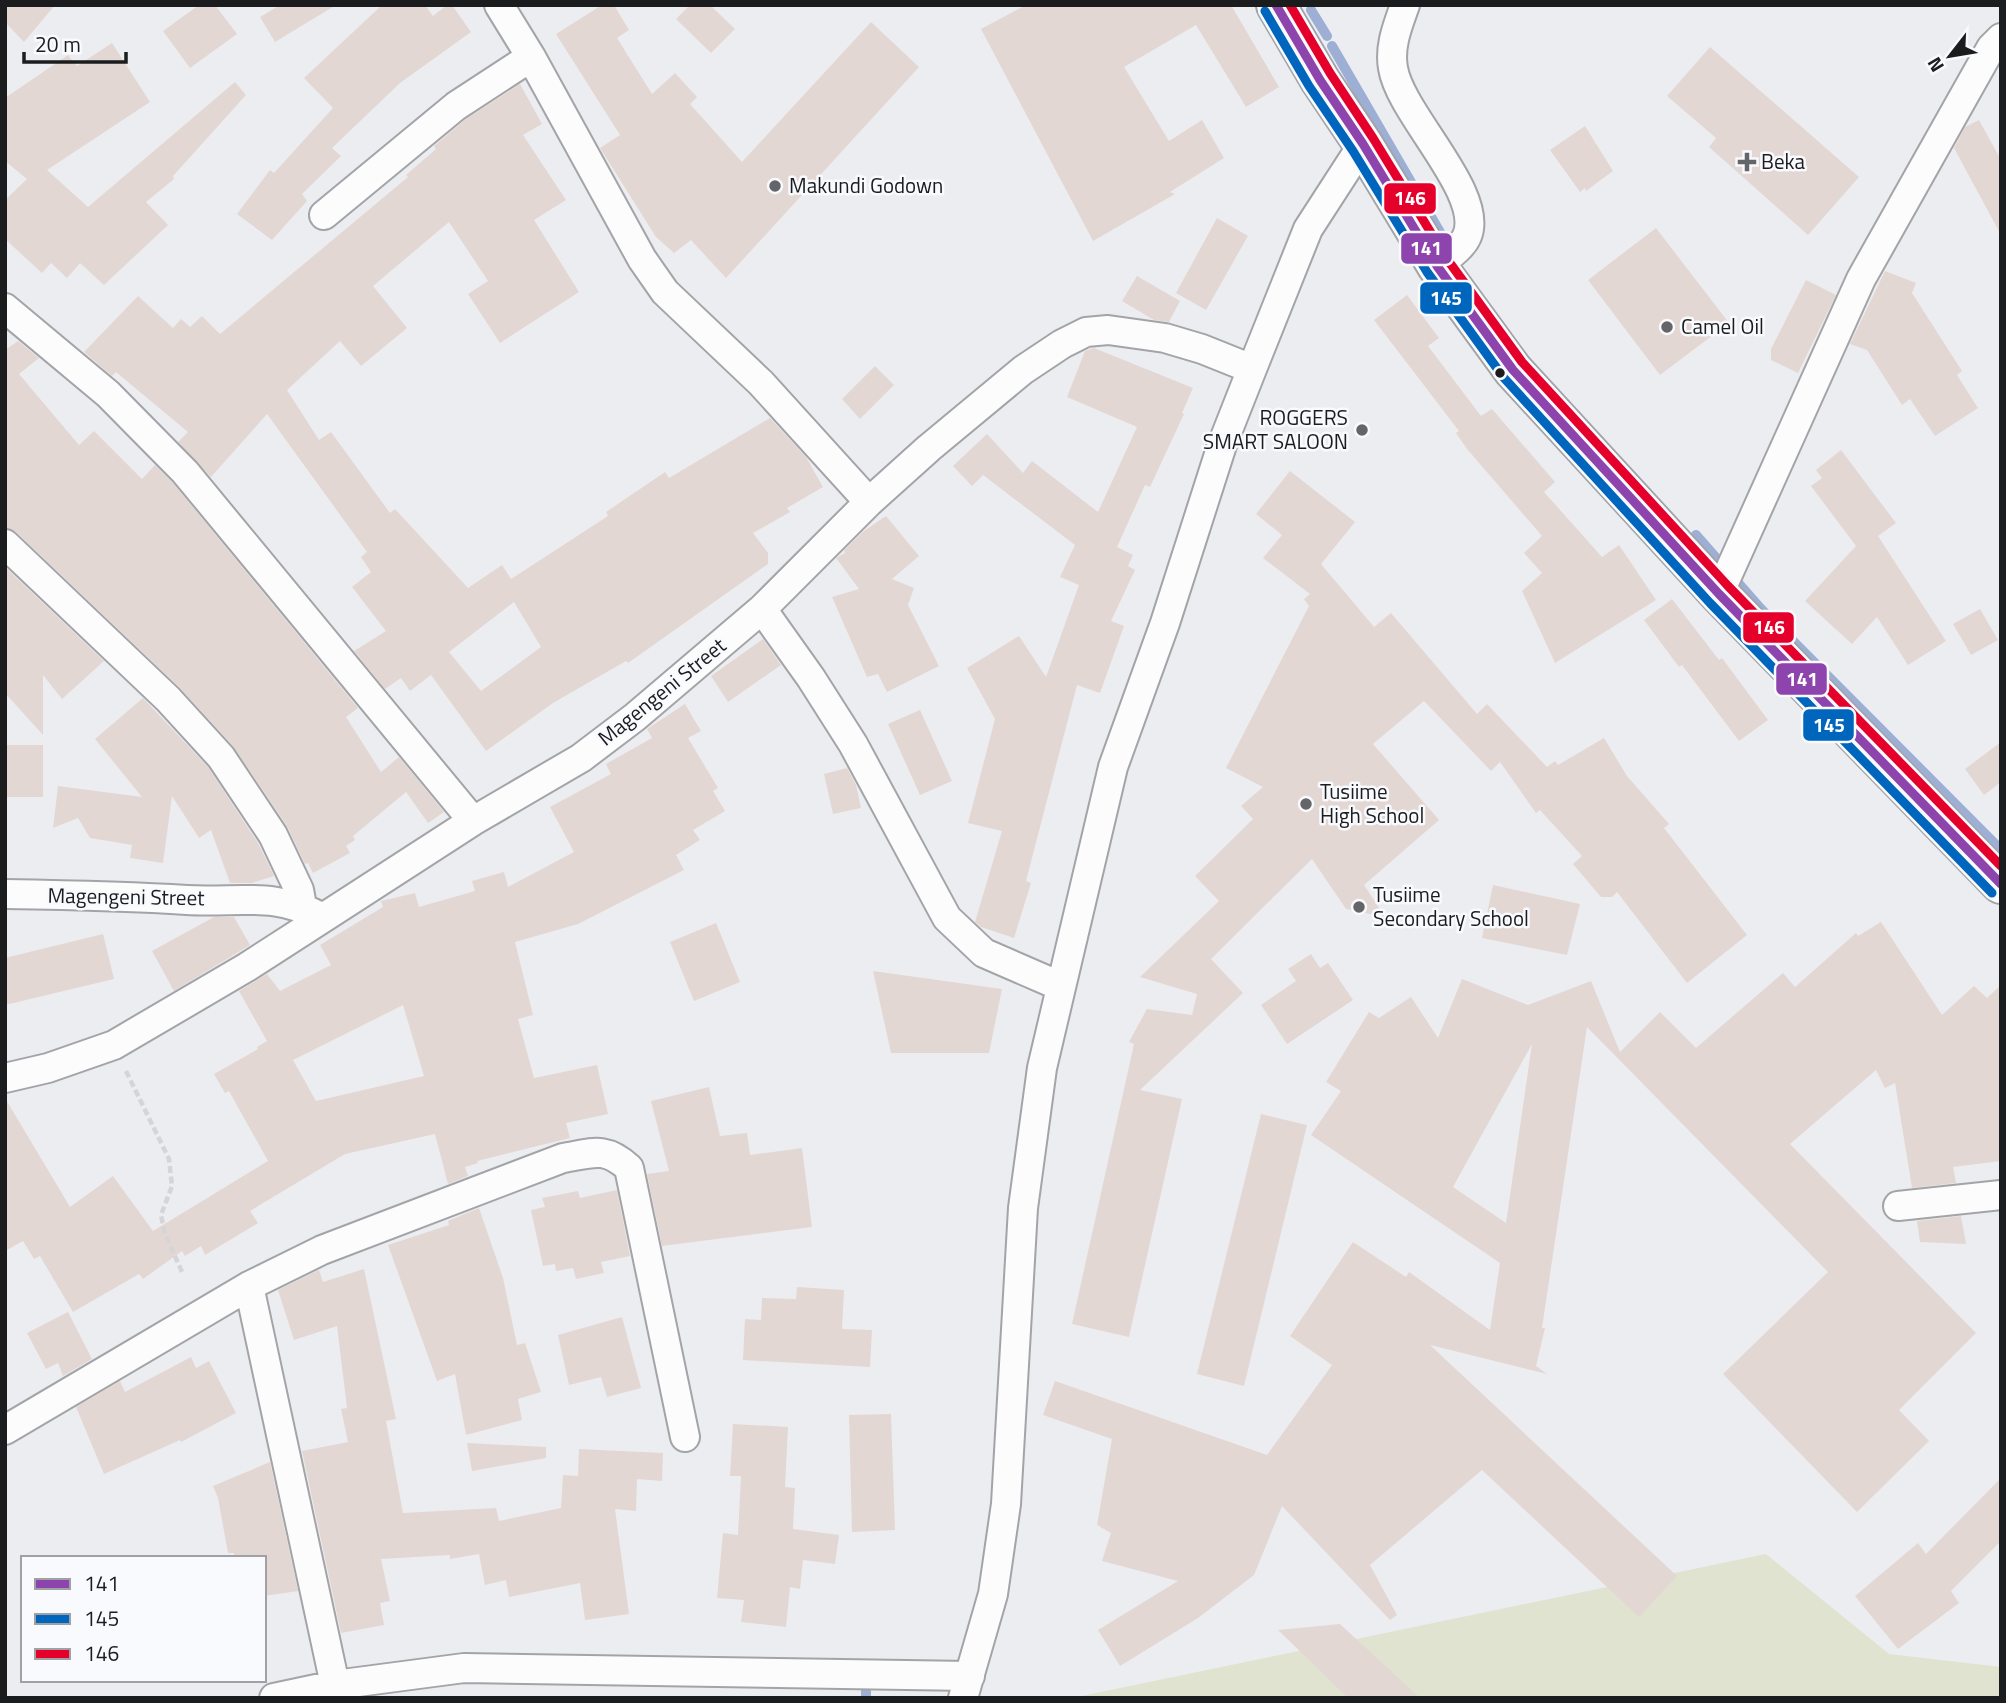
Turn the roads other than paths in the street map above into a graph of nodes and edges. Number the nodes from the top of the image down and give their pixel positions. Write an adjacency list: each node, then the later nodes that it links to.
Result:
1 (499, 5): 5 (street)
2 (1276, 5): 6 (main road)
3 (1405, 5): 8 (street)
4 (2001, 38): 13 (street)
5 (531, 57): 7 (street); 11 (street)
6 (1363, 144): 8 (main road); 10 (street)
7 (324, 215)
8 (1437, 266): 13 (main road)
9 (5, 308): 15 (street)
10 (1252, 369): 11 (street, Magengeni Street); 19 (street)
11 (869, 502): 14 (street, Magengeni Street)
12 (5, 544): 18 (street)
13 (1719, 593): 16 (main road)
14 (762, 609): 15 (street, Magengeni Street); 19 (street)
15 (472, 821): 18 (street, Magengeni Street)
16 (2001, 884)
17 (5, 894): 18 (street, Magengeni Street)
18 (313, 912): 20 (street)
19 (1060, 986): 27 (street)
20 (5, 1078)
21 (2001, 1195): 22 (street)
22 (1898, 1206)
23 (248, 1286): 24 (street); 25 (street); 26 (street)
24 (5, 1430)
25 (685, 1437)
26 (335, 1685): 27 (street); 28 (street)
27 (966, 1687)
28 (274, 1698)

